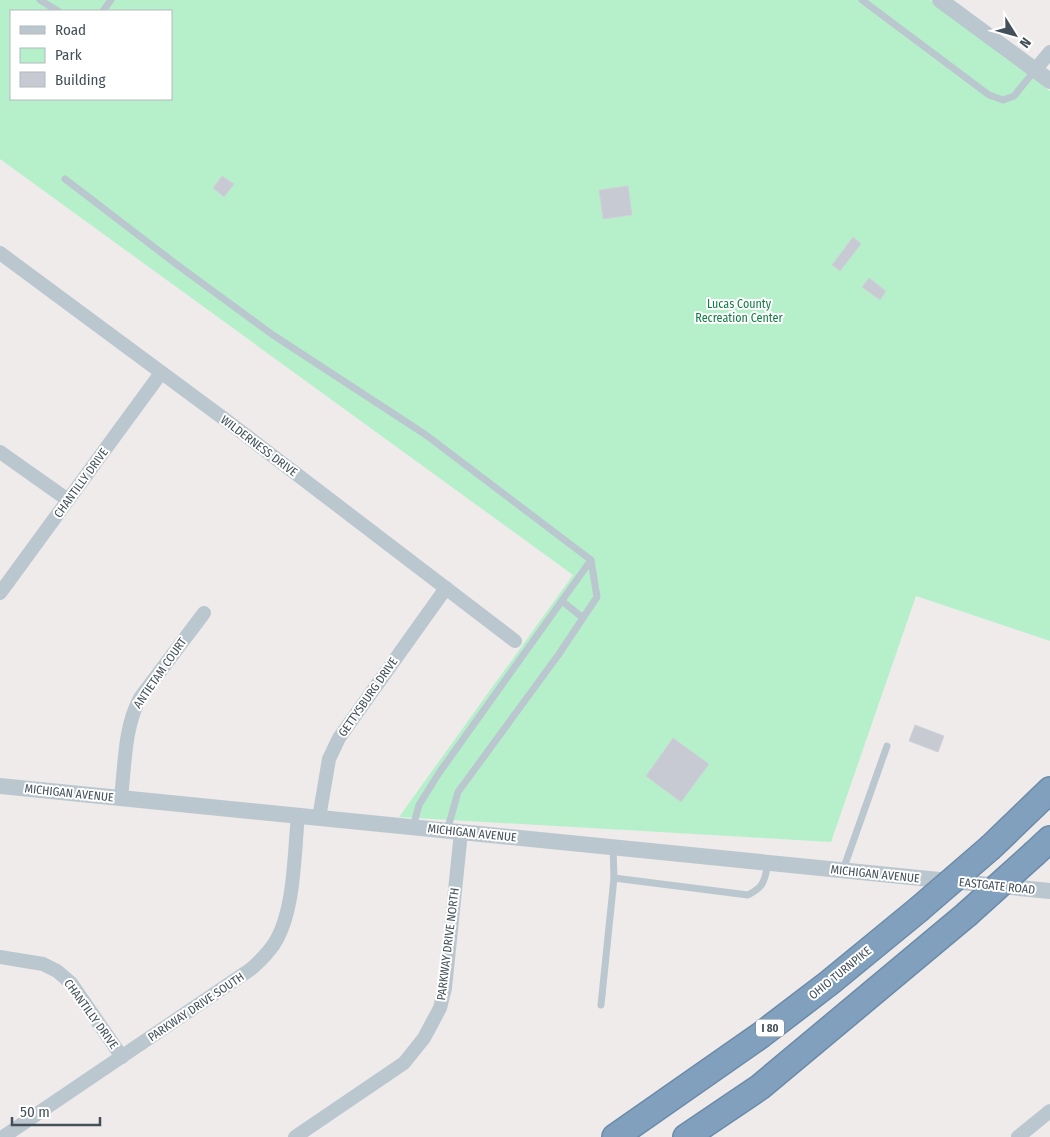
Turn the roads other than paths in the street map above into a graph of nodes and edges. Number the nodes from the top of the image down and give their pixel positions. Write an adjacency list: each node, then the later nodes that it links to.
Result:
1 (40, 0): 4 (lane)
2 (862, 0): 6 (lane)
3 (940, 0): 6 (street)
4 (56, 10)
5 (1050, 52): 6 (street)
6 (1036, 70): 7 (street)
7 (1050, 81)
8 (65, 179): 13 (lane)
9 (0, 253): 10 (street, WILDERNESS DRIVE)
10 (161, 373): 12 (street, CHANTILLY DRIVE); 14 (street, WILDERNESS DRIVE)
11 (0, 452): 12 (street)
12 (68, 500): 15 (street, CHANTILLY DRIVE)
13 (591, 560): 16 (lane); 18 (lane)
14 (446, 588): 19 (street, WILDERNESS DRIVE); 25 (street, GETTYSBURG DRIVE)
15 (0, 593)
16 (562, 601): 18 (lane); 26 (lane)
17 (204, 613): 23 (street, ANTIETAM COURT)
18 (583, 618): 27 (lane)
19 (515, 640)
20 (887, 746): 31 (lane)
21 (0, 786): 23 (street, MICHIGAN AVENUE)
22 (1050, 790): 41 (highway, OHIO TURNPIKE / I 80, bridge)
23 (121, 798): 24 (street, MICHIGAN AVENUE)
24 (298, 816): 25 (street, MICHIGAN AVENUE); 37 (street, PARKWAY DRIVE SOUTH)
25 (319, 818): 26 (street, MICHIGAN AVENUE)
26 (413, 828): 27 (street, MICHIGAN AVENUE)
27 (454, 832): 29 (street, MICHIGAN AVENUE); 40 (street, PARKWAY DRIVE NORTH)
28 (1043, 846): 42 (highway, bridge)
29 (613, 848): 30 (street, MICHIGAN AVENUE); 32 (lane)
30 (768, 863): 31 (street, MICHIGAN AVENUE); 32 (lane)
31 (843, 871): 33 (street, MICHIGAN AVENUE)
32 (614, 878): 36 (lane)
33 (944, 881): 34 (street, EASTGATE ROAD)
34 (1050, 892)
35 (0, 957): 37 (street, CHANTILLY DRIVE)
36 (601, 1005)
37 (122, 1057): 39 (street, PARKWAY DRIVE SOUTH)
38 (1050, 1111): 43 (street)
39 (3, 1137)
40 (295, 1137)
41 (614, 1137)
42 (686, 1137)
43 (1018, 1137)

